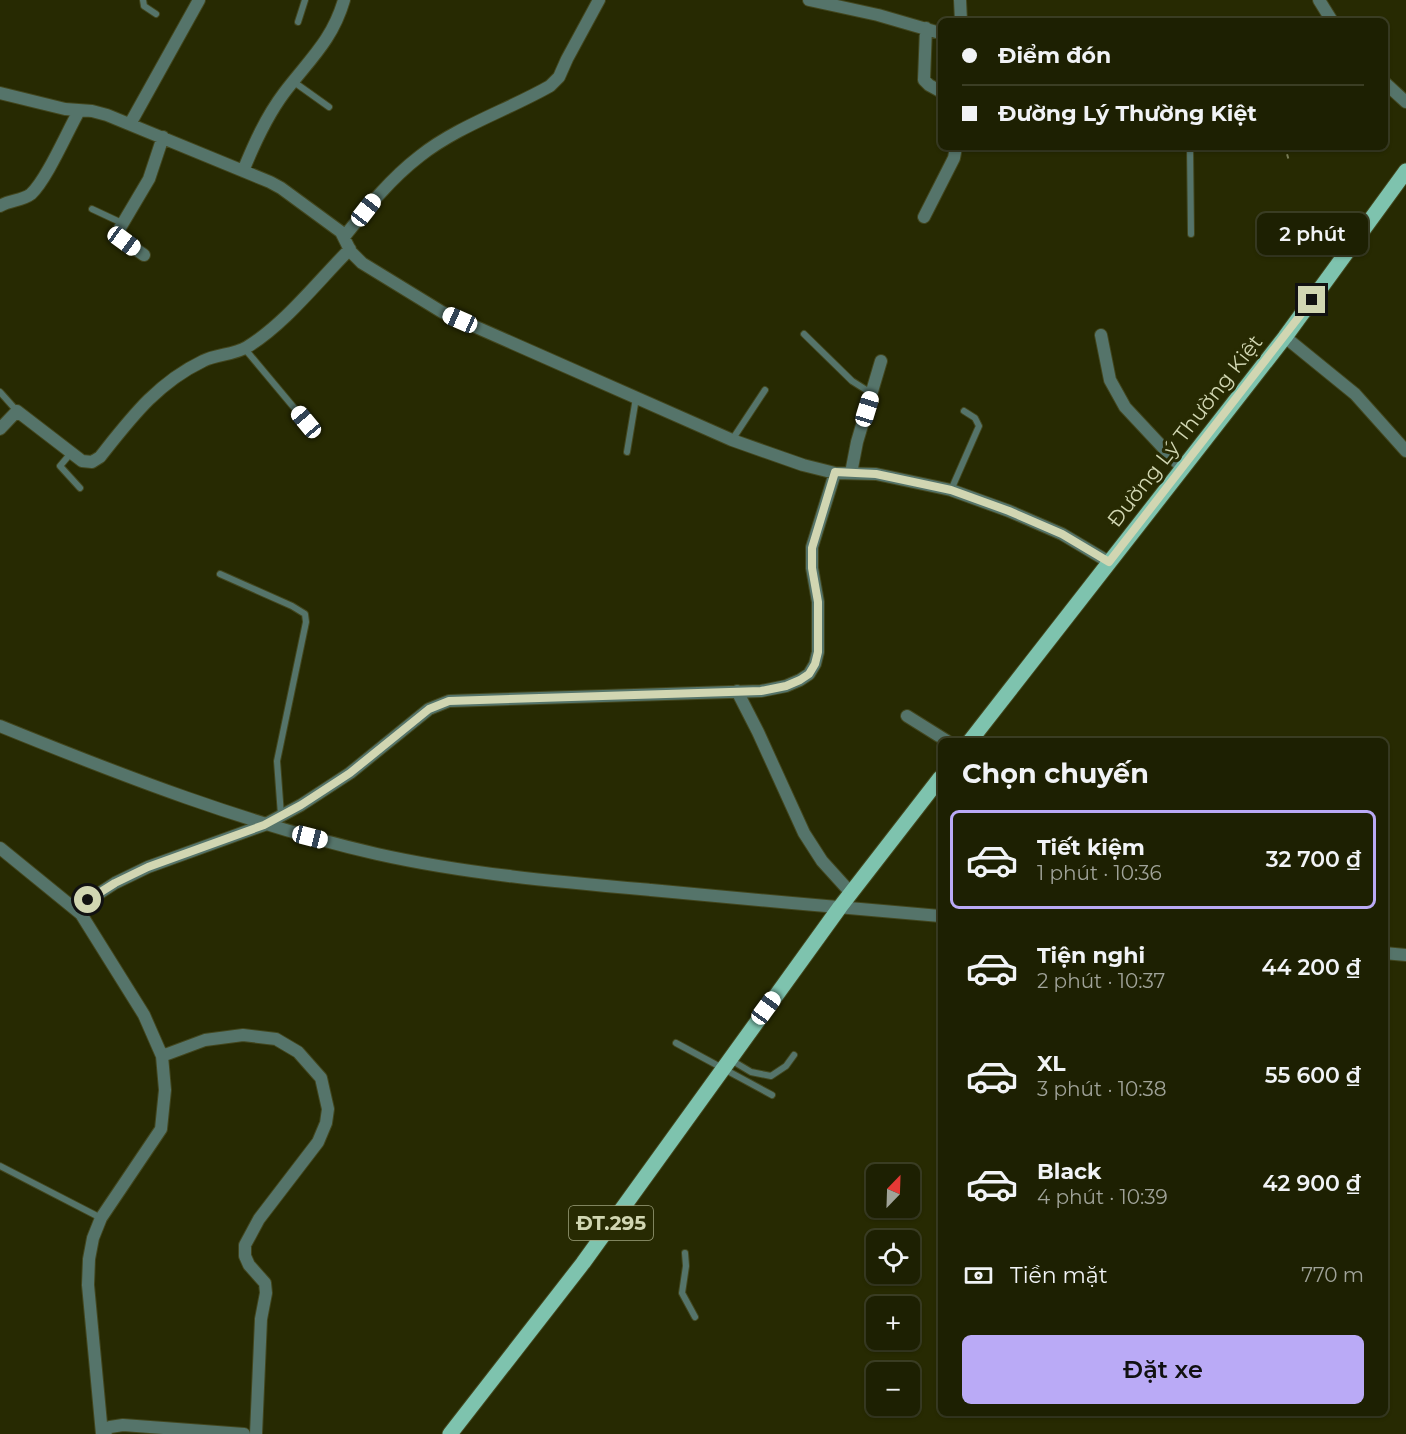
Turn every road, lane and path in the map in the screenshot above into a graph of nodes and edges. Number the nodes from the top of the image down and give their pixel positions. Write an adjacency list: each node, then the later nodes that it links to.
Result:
1 (143, 0): 9 (lane)
2 (199, 0): 22 (street)
3 (305, 0): 12 (lane)
4 (344, 0): 15 (street)
5 (599, 0): 35 (street)
6 (810, 0): 13 (street)
7 (960, 0): 10 (street)
8 (1318, 0): 11 (street)
9 (156, 14)
10 (962, 18)
11 (1330, 18)
12 (298, 22)
13 (926, 28): 14 (street); 17 (street)
14 (938, 32)
15 (294, 82): 20 (lane); 28 (street)
16 (1388, 85): 19 (street)
17 (938, 91)
18 (0, 93): 21 (street)
19 (1406, 102)
20 (329, 107)
21 (79, 111): 22 (street); 30 (street)
22 (130, 124): 23 (street)
23 (163, 137): 28 (street); 33 (street)
24 (955, 150): 32 (street)
25 (1190, 150): 34 (lane)
26 (1287, 150): 27 (path)
27 (1289, 161)
28 (243, 171): 35 (street)
29 (1406, 171): 39 (main road, Đường Lý Thường Kiệt)
30 (0, 206)
31 (92, 209): 33 (lane)
32 (924, 217)
33 (123, 223): 36 (street)
34 (1191, 234)
35 (347, 243): 40 (street); 45 (street)
36 (144, 255)
37 (804, 334): 44 (lane)
38 (1101, 335): 54 (street)
39 (1285, 337): 51 (street); 54 (main road, Đường Lý Thường Kiệt)
40 (245, 349): 48 (lane); 53 (street)
41 (882, 361): 44 (street)
42 (765, 390): 50 (lane)
43 (0, 392): 46 (lane)
44 (872, 393): 56 (street)
45 (636, 397): 50 (street); 52 (lane)
46 (17, 411): 49 (street); 53 (street)
47 (964, 411): 58 (lane)
48 (306, 422)
49 (0, 429)
50 (732, 440): 55 (street)
51 (1406, 451)
52 (627, 452)
53 (71, 453): 57 (lane)
54 (1182, 468): 59 (main road, Đường Lý Thường Kiệt)
55 (835, 472): 56 (street); 61 (street)
56 (851, 473): 58 (street)
57 (81, 488)
58 (951, 490): 59 (street)
59 (1109, 562): 65 (main road, Đường Lý Thường Kiệt)
60 (220, 574): 67 (lane)
61 (737, 691): 67 (street); 70 (street)
62 (907, 716): 64 (street)
63 (0, 726): 68 (street)
64 (942, 738)
65 (971, 738)
66 (938, 781): 70 (main road, ĐT.295)
67 (281, 815): 68 (street)
68 (264, 825): 71 (street); 72 (street)
69 (2, 854): 72 (street)
70 (851, 893): 71 (main road, ĐT.295)
71 (840, 907): 73 (street); 79 (main road, ĐT.295)
72 (75, 909): 78 (street)
73 (938, 916)
74 (1388, 953): 75 (street)
75 (1406, 955)
76 (676, 1043): 79 (lane)
77 (794, 1055): 79 (lane)
78 (162, 1056): 82 (street); 87 (street)
79 (727, 1064): 80 (lane); 88 (main road, ĐT.295)
80 (772, 1095)
81 (0, 1166): 82 (lane)
82 (101, 1218): 85 (street)
83 (685, 1253): 84 (lane)
84 (695, 1317)
85 (102, 1434): 86 (street)
86 (244, 1434)
87 (256, 1434)
88 (450, 1434)

